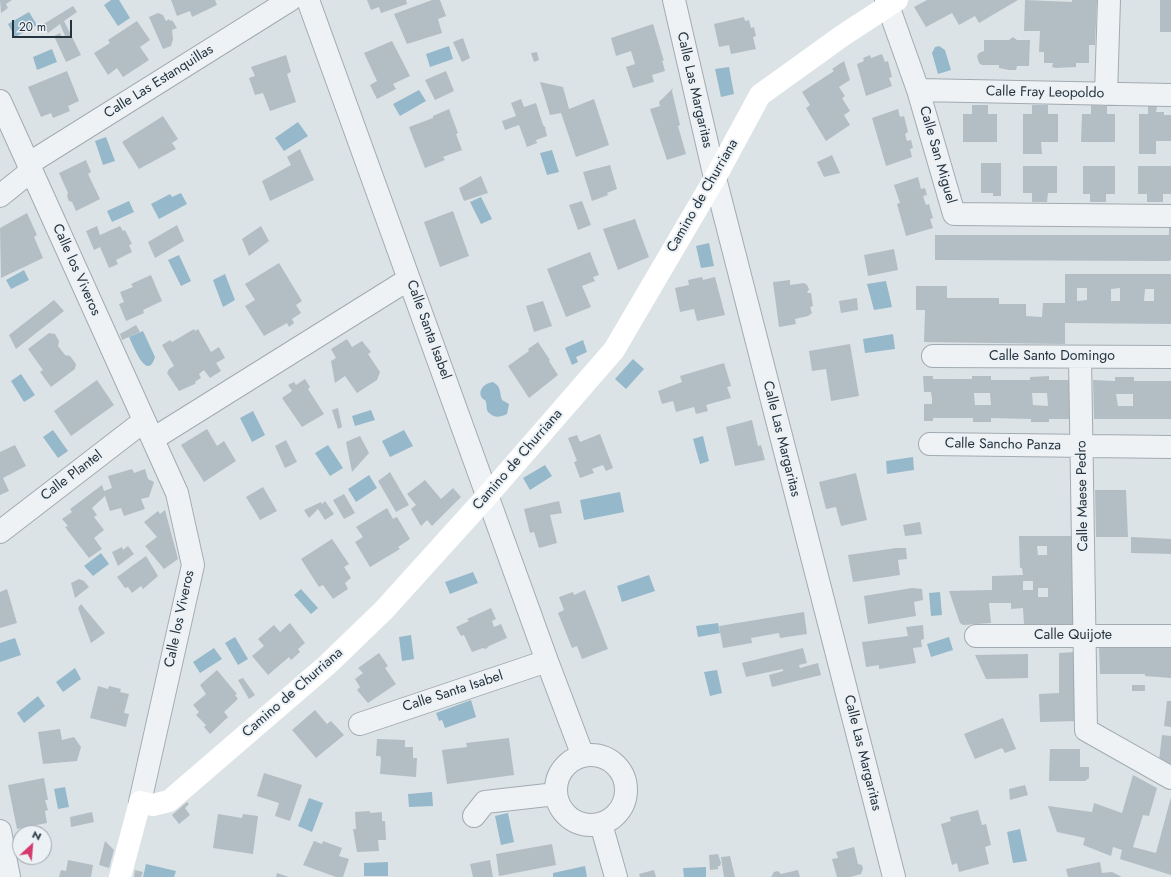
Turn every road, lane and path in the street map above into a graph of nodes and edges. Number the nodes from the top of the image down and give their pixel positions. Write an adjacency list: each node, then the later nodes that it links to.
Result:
1 (290, 0): 10 (street, Calle Las Estanquillas)
2 (308, 0): 14 (street, Calle Santa Isabel)
3 (674, 0): 11 (street, Calle Las Margaritas)
4 (1109, 0): 7 (street)
5 (890, 2): 6 (street, Calle San Miguel); 11 (street, Camino de Churriana)
6 (918, 90): 7 (street, Calle Fray Leopoldo); 13 (street, Calle San Miguel)
7 (1106, 94): 8 (street, Calle Fray Leopoldo)
8 (1171, 95)
9 (0, 101): 10 (street, Calle los Viveros)
10 (29, 167): 12 (street, Calle Las Estanquillas); 18 (street, Calle los Viveros)
11 (715, 178): 22 (street, Camino de Churriana); 39 (street, Calle Las Margaritas)
12 (0, 196)
13 (1171, 216)
14 (409, 278): 18 (street); 22 (street, Calle Santa Isabel)
15 (933, 356): 16 (street, Calle Santo Domingo)
16 (1080, 357): 17 (street, Calle Santo Domingo); 20 (street, Calle Maese Pedro)
17 (1171, 358)
18 (148, 430): 23 (street, Calle Plantel); 32 (street, Calle los Viveros)
19 (930, 444): 20 (street, Calle Sancho Panza)
20 (1082, 446): 21 (street, Calle Sancho Panza); 25 (street, Calle Maese Pedro)
21 (1171, 447)
22 (488, 496): 27 (street, Calle Santa Isabel); 32 (street, Camino de Churriana)
23 (0, 532)
24 (976, 636): 25 (street, Calle Quijote)
25 (1086, 636): 26 (street, Calle Quijote); 30 (street, Calle Maese Pedro)
26 (1171, 636)
27 (547, 661): 28 (street, Calle Santa Isabel); 29 (street, Calle Santa Isabel)
28 (360, 724)
29 (583, 756): 31 (street); 34 (street)
30 (1171, 778)
31 (556, 794): 33 (street); 34 (street)
32 (140, 802): 37 (street)
33 (474, 816)
34 (601, 824): 38 (street)
35 (0, 831): 36 (street)
36 (9, 877)
37 (120, 877)
38 (616, 877)
39 (894, 877)

